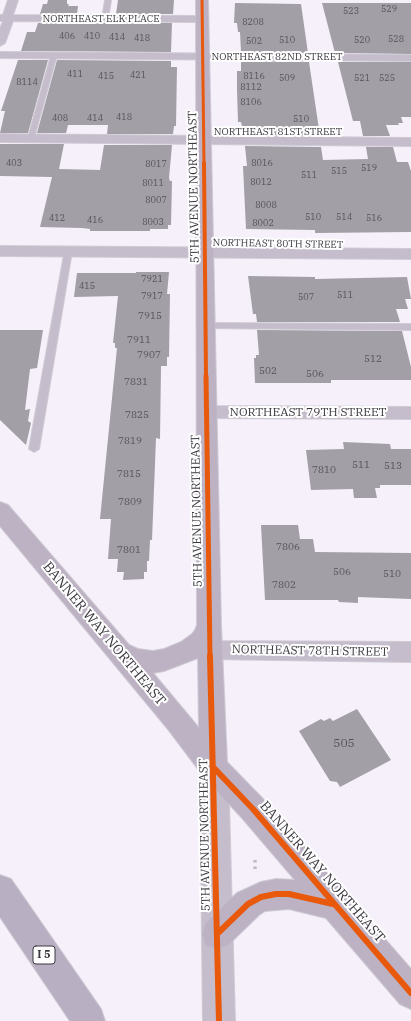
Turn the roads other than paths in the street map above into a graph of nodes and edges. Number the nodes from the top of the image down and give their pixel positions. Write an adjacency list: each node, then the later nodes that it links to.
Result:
1 (13, 0): 4 (street)
2 (108, 0): 5 (lane)
3 (202, 0): 6 (main road, 5TH AVENUE NORTHEAST)
4 (4, 18): 5 (street, NORTHEAST ELK PLACE); 7 (street)
5 (105, 19): 6 (street, NORTHEAST ELK PLACE)
6 (202, 19): 10 (main road, 5TH AVENUE NORTHEAST)
7 (0, 43)
8 (0, 55): 9 (street, NORTHEAST 82ND STREET)
9 (54, 55): 10 (street, NORTHEAST 82ND STREET); 13 (lane)
10 (203, 57): 11 (street, NORTHEAST 82ND STREET); 14 (main road, 5TH AVENUE NORTHEAST)
11 (411, 58)
12 (0, 138): 13 (street, NORTHEAST 81ST STREET)
13 (31, 138): 14 (street, NORTHEAST 81ST STREET)
14 (203, 141): 15 (street, NORTHEAST 81ST STREET); 18 (main road, 5TH AVENUE NORTHEAST)
15 (411, 142)
16 (0, 251): 17 (street, NORTHEAST 80TH STREET)
17 (68, 251): 18 (street, NORTHEAST 80TH STREET); 24 (lane)
18 (206, 252): 19 (street, NORTHEAST 80TH STREET); 20 (main road, 5TH AVENUE NORTHEAST)
19 (411, 254)
20 (204, 326): 21 (lane); 22 (main road, 5TH AVENUE NORTHEAST)
21 (411, 327)
22 (206, 412): 23 (street, NORTHEAST 79TH STREET); 26 (main road, 5TH AVENUE NORTHEAST)
23 (411, 413)
24 (34, 449)
25 (0, 511): 27 (main road, BANNER WAY NORTHEAST)
26 (209, 637): 27 (main road); 28 (street, NORTHEAST 78TH STREET); 29 (main road, 5TH AVENUE NORTHEAST)
27 (120, 652): 29 (main road, BANNER WAY NORTHEAST)
28 (411, 652)
29 (214, 768): 31 (main road, BANNER WAY NORTHEAST); 32 (street, 5TH AVENUE NORTHEAST)
30 (0, 890): 34 (highway, I 5)
31 (333, 904): 32 (main road); 33 (main road, BANNER WAY NORTHEAST)
32 (217, 934): 35 (street, 5TH AVENUE NORTHEAST)
33 (411, 993)
34 (89, 1021)
35 (219, 1021)

